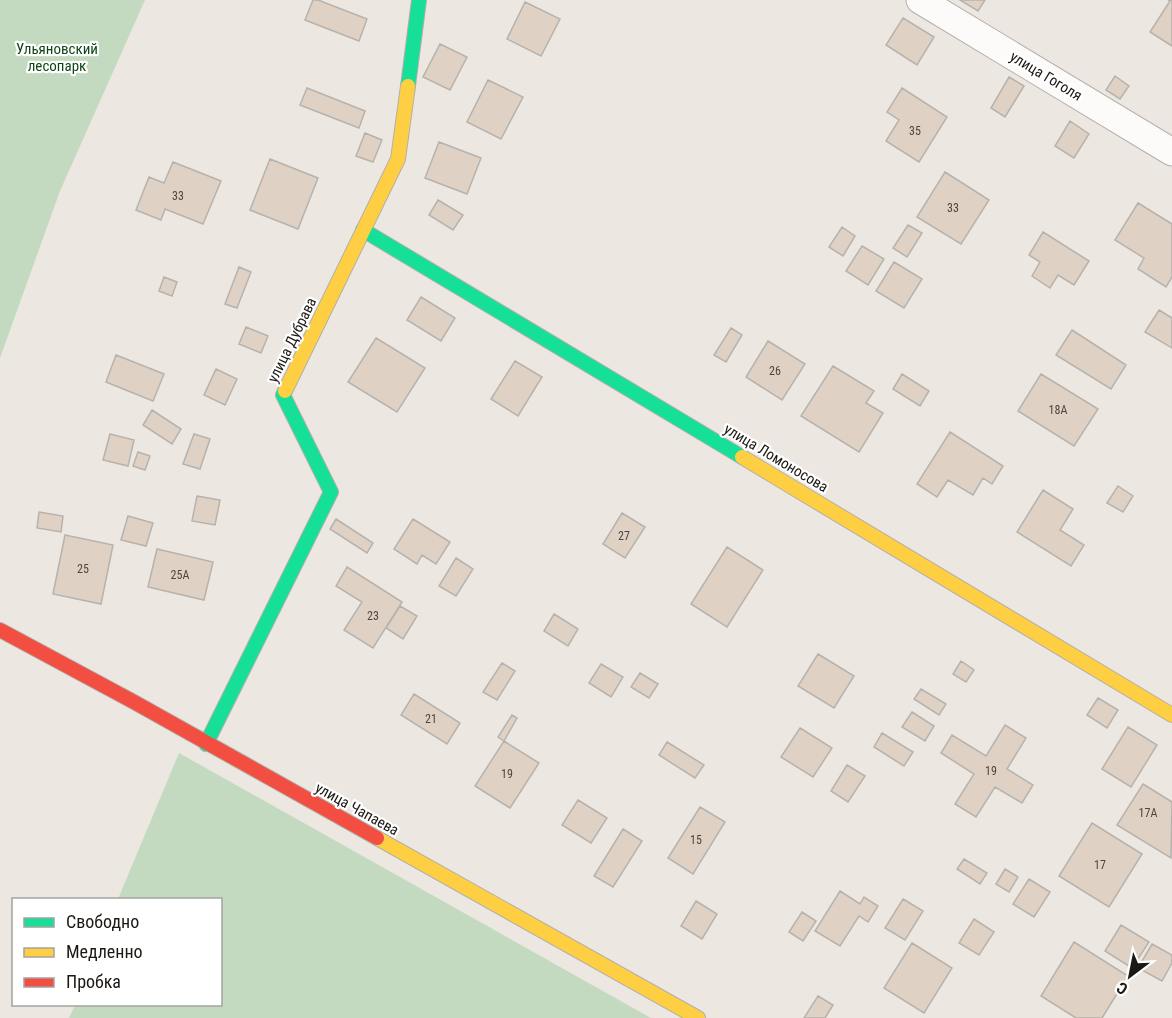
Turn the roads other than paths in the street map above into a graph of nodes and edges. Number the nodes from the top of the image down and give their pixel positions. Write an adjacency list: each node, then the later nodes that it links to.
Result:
1 (419, 0): 4 (street, улица Дубрава)
2 (920, 0): 3 (street, улица Гоголя)
3 (1172, 152)
4 (363, 230): 6 (street, улица Ломоносова); 7 (street, улица Дубрава)
5 (0, 630): 7 (street, улица Чапаева)
6 (1172, 716)
7 (206, 744): 8 (street, улица Чапаева)
8 (698, 1018)

